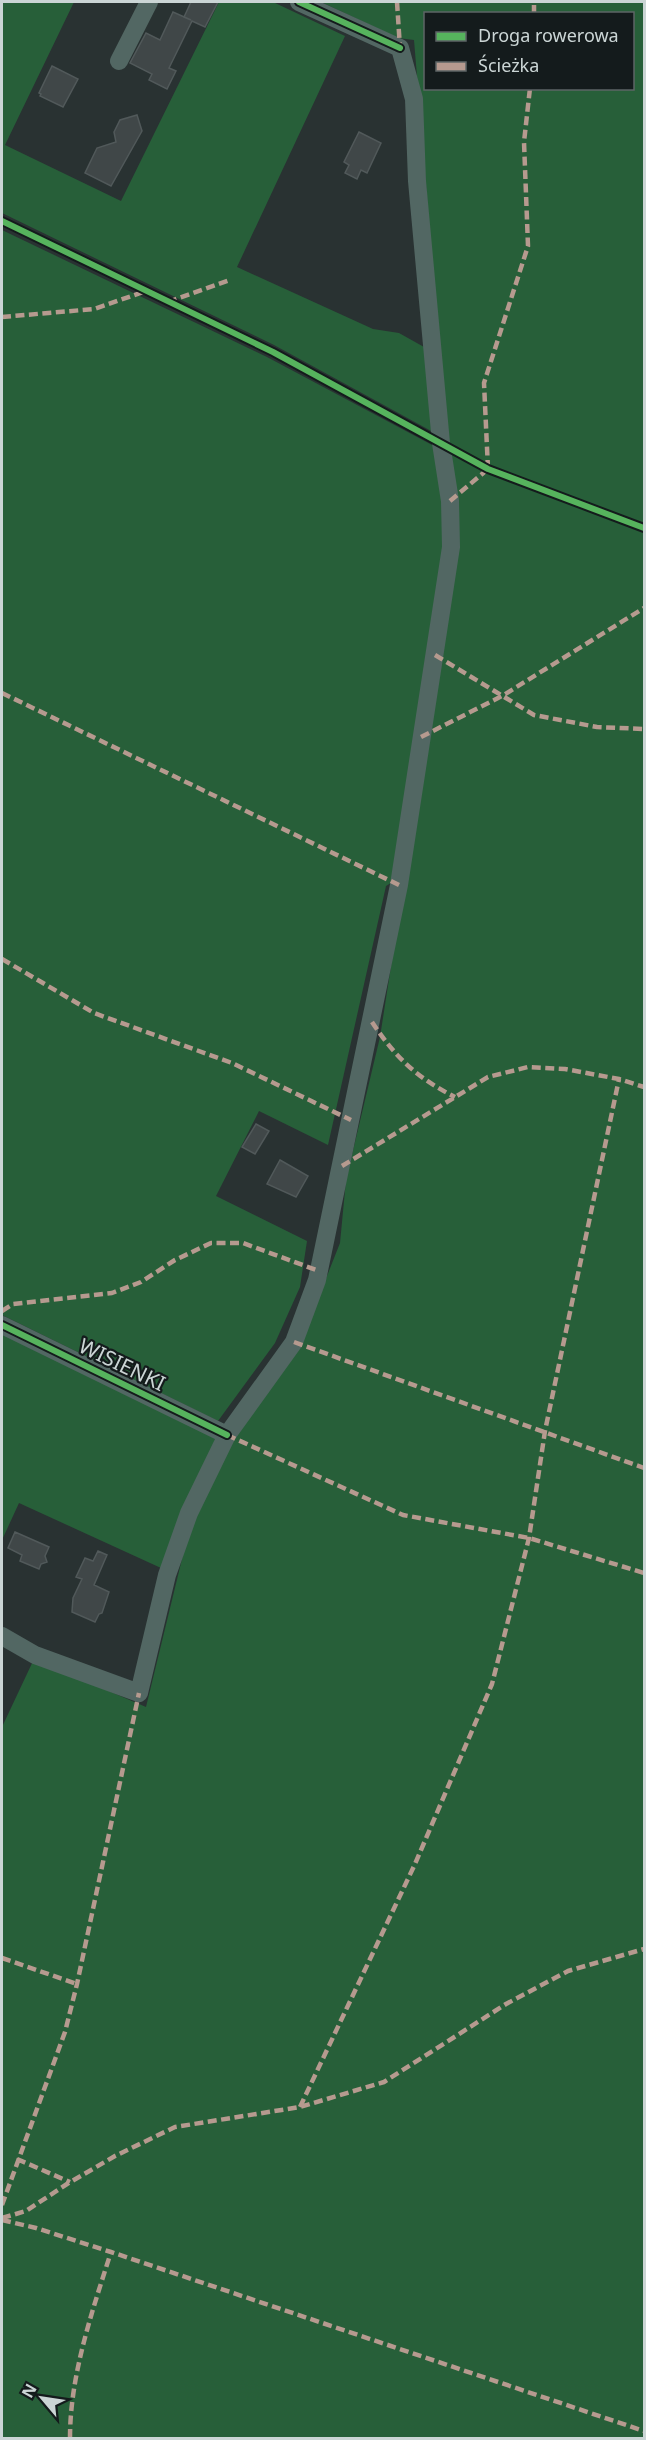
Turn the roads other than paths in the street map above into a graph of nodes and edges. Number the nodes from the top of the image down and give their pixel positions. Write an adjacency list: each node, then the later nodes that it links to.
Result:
1 (149, 2): 3 (street)
2 (299, 2): 5 (street)
3 (119, 61)
4 (2, 1325): 5 (street, WISIENKI)
5 (227, 1435): 6 (street)
6 (2, 1636)

